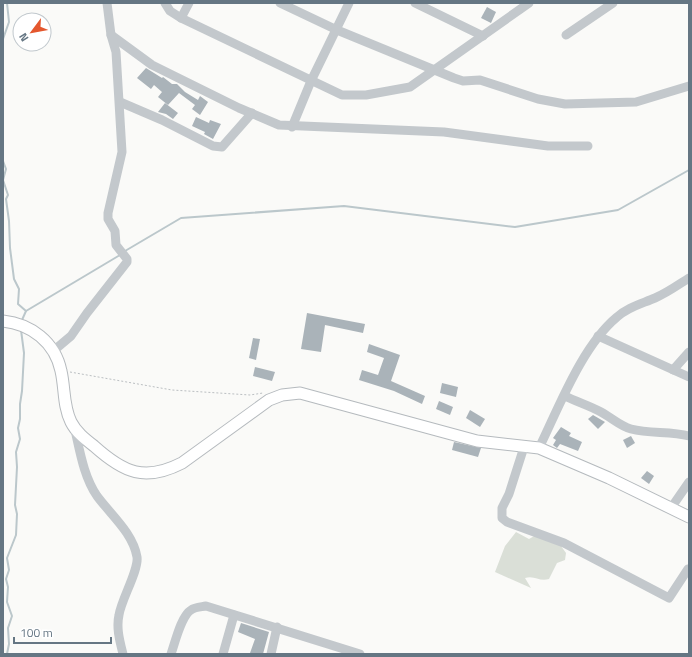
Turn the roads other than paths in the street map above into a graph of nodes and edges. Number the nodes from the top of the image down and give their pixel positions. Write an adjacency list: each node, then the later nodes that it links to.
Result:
1 (107, 3): 11 (street)
2 (165, 3): 9 (street)
3 (189, 3): 9 (street)
4 (280, 3): 10 (street)
5 (349, 3): 10 (street)
6 (415, 3): 13 (street)
7 (613, 3): 12 (street)
8 (527, 4): 13 (street)
9 (181, 18): 15 (street)
10 (337, 30): 14 (street); 15 (street)
11 (111, 35): 17 (street); 18 (street)
12 (566, 35)
13 (483, 36): 14 (street)
14 (434, 70): 15 (street); 16 (street)
15 (311, 81): 19 (street)
16 (689, 86)
17 (120, 102): 18 (street); 24 (street)
18 (252, 113): 19 (street)
19 (292, 127): 20 (street)
20 (588, 146)
21 (689, 278): 23 (street)
22 (3, 322): 24 (main road)
23 (598, 336): 26 (street); 28 (street)
24 (52, 352): 29 (main road)
25 (689, 352): 26 (street)
26 (673, 370): 27 (street)
27 (689, 377)
28 (565, 396): 30 (street); 32 (street)
29 (76, 430): 31 (main road); 40 (street)
30 (689, 436)
31 (524, 447): 32 (main road); 36 (street)
32 (539, 448): 34 (main road)
33 (689, 482): 34 (street)
34 (671, 508): 35 (main road)
35 (689, 517)
36 (689, 567)
37 (234, 615): 38 (street); 41 (street); 42 (street)
38 (277, 627): 39 (street); 43 (street)
39 (332, 650): 44 (street)
40 (123, 654)
41 (171, 654)
42 (223, 654)
43 (271, 654)
44 (360, 654)

